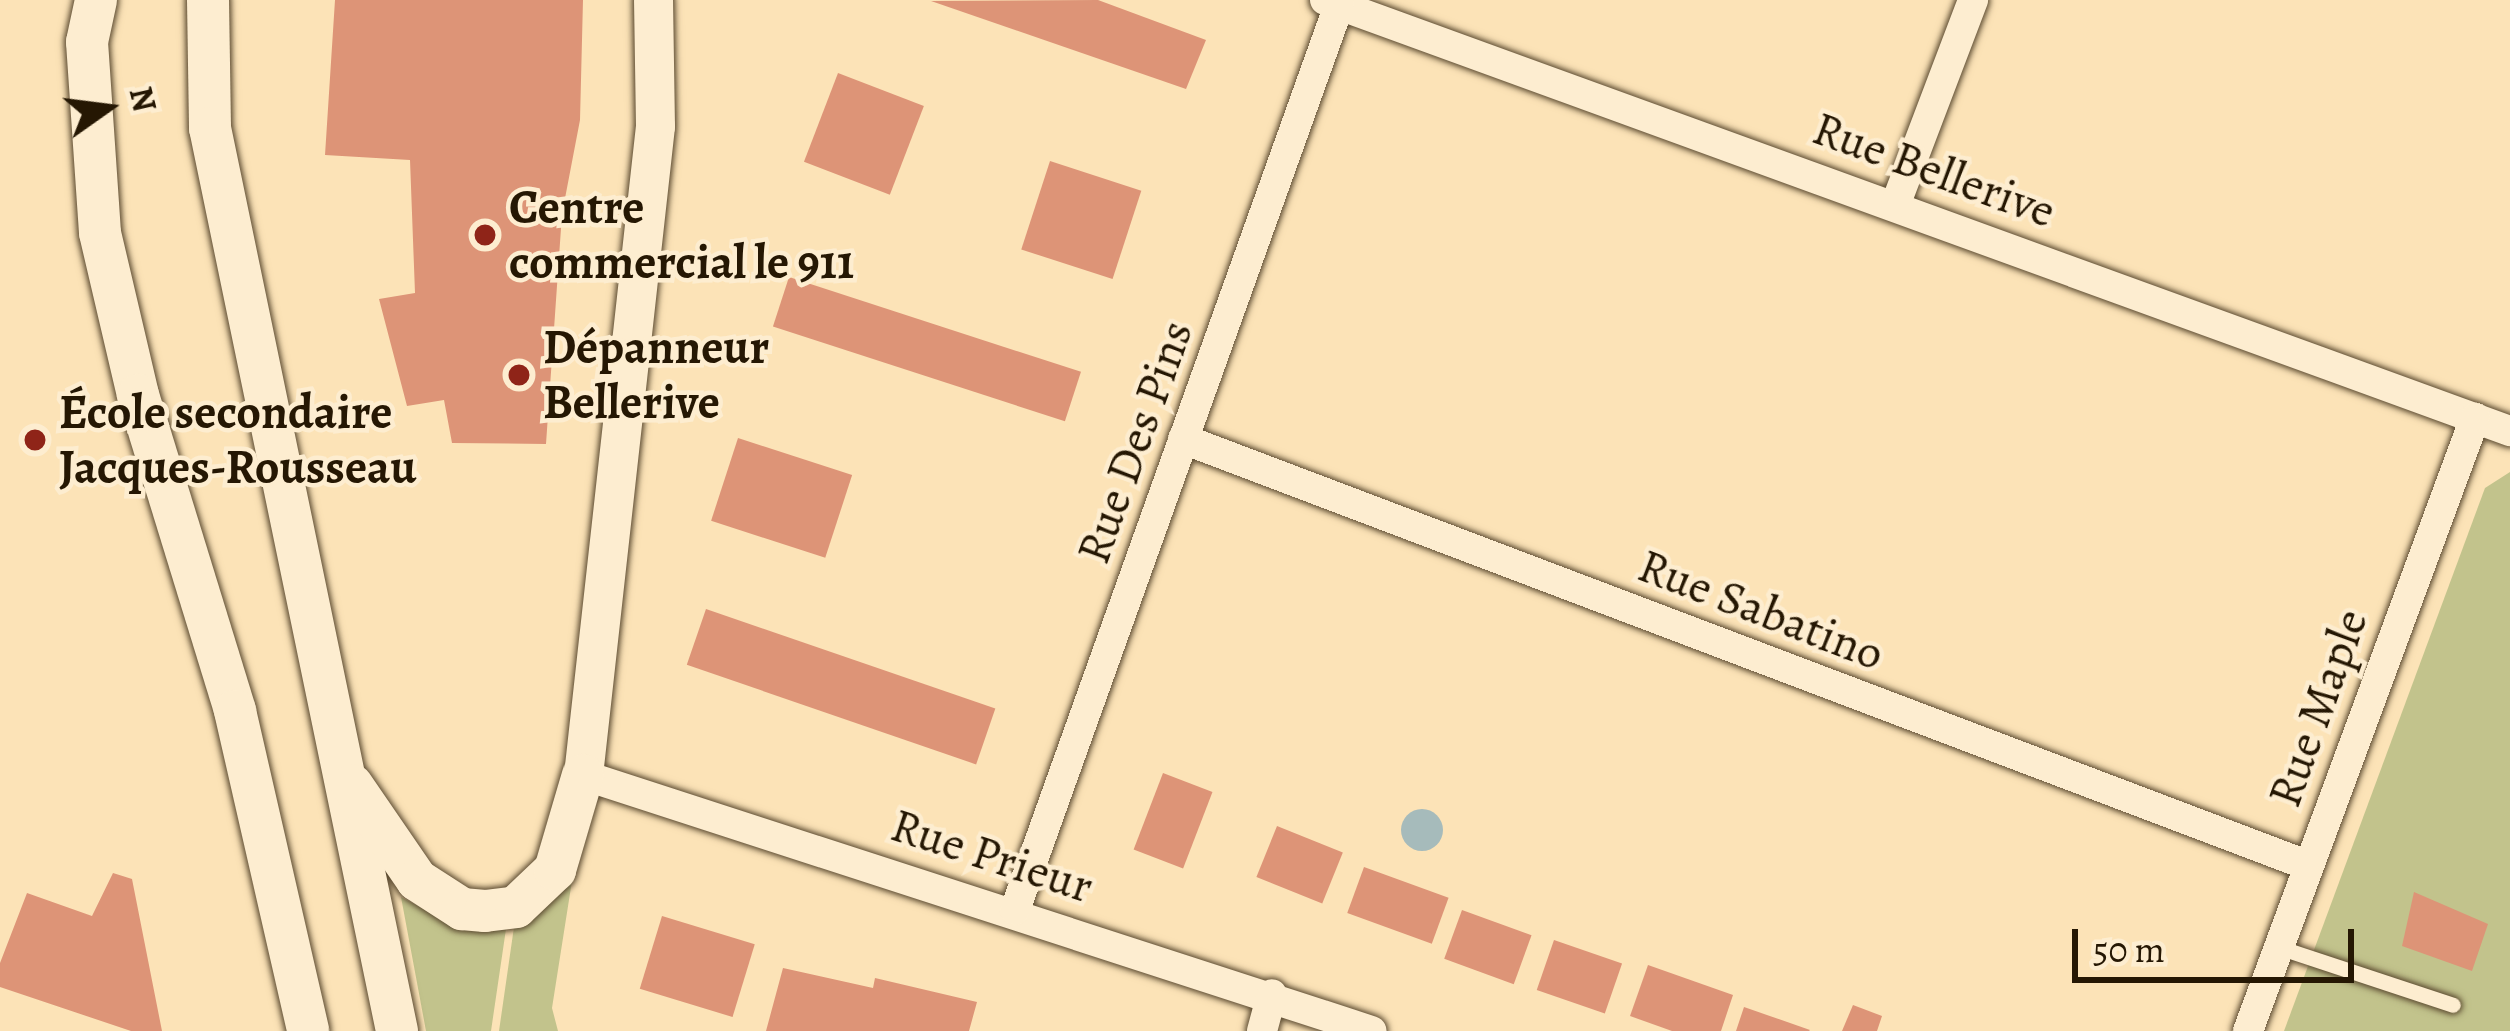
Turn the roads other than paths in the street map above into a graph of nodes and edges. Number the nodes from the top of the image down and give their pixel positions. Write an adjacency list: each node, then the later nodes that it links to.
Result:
1 (96, 0): 17 (main road)
2 (208, 0): 10 (main road)
3 (653, 0): 11 (street)
4 (1973, 0): 6 (street)
5 (1332, 2): 6 (street, Rue Bellerive); 9 (street, Rue Des Pins)
6 (1896, 203): 7 (street, Rue Bellerive)
7 (2475, 418): 8 (street, Rue Bellerive); 12 (street, Rue Maple)
8 (2510, 431)
9 (1183, 439): 12 (street, Rue Sabatino); 13 (street, Rue Des Pins)
10 (336, 759): 11 (main road); 18 (main road)
11 (583, 775): 13 (street, Rue Prieur)
12 (2307, 865): 14 (street, Rue Maple)
13 (1015, 910): 15 (street, Rue Prieur)
14 (2278, 947): 16 (lane); 21 (street, Rue Maple)
15 (1272, 994): 19 (street); 20 (street, Rue Prieur)
16 (2453, 1005)
17 (308, 1031)
18 (397, 1031)
19 (1262, 1031)
20 (1372, 1031)
21 (2248, 1031)

